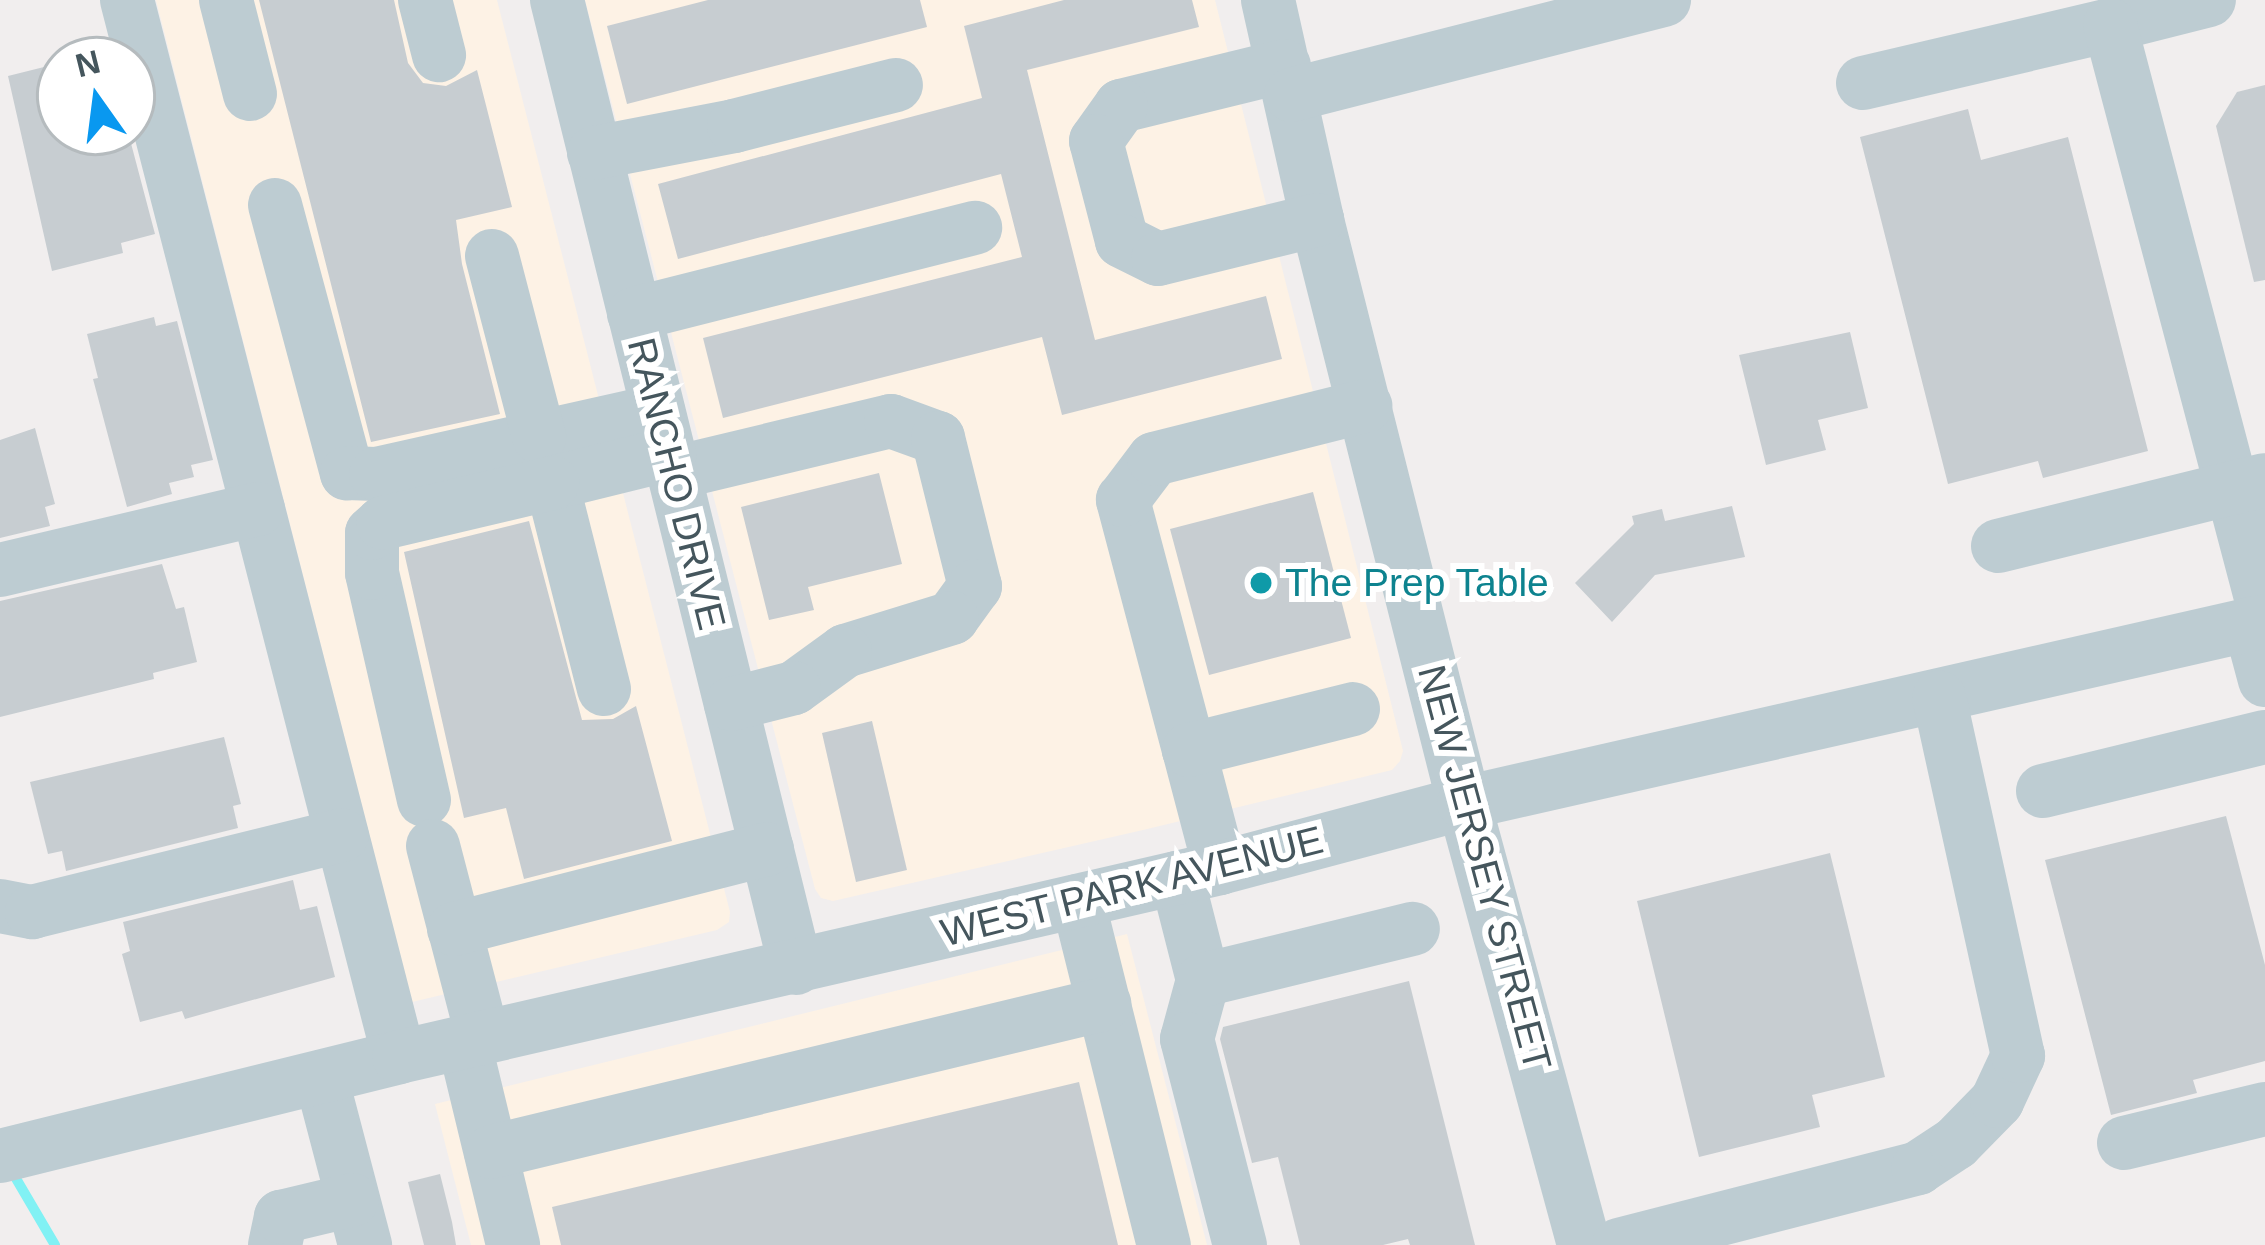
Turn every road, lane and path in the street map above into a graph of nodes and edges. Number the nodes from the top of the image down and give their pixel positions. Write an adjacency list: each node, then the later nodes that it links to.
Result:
1 (127, 0): 24 (street)
2 (226, 0): 13 (street)
3 (425, 0): 9 (street)
4 (557, 0): 14 (street, RANCHO DRIVE)
5 (1268, 0): 10 (street, NEW JERSEY STREET)
6 (1661, 0): 10 (street)
7 (2209, 0): 8 (street)
8 (2110, 25): 11 (street); 23 (street)
9 (439, 55)
10 (1288, 80): 16 (street, NEW JERSEY STREET); 16 (street)
11 (1863, 82)
12 (896, 85): 14 (street)
13 (250, 94)
14 (595, 153): 19 (street, RANCHO DRIVE)
15 (275, 205): 22 (street)
16 (1317, 220): 20 (street, NEW JERSEY STREET)
17 (975, 228): 19 (street)
18 (492, 256): 22 (street)
19 (634, 314): 21 (street, RANCHO DRIVE)
20 (1365, 406): 34 (street); 36 (street, NEW JERSEY STREET)
21 (667, 446): 22 (street); 31 (street, RANCHO DRIVE); 31 (street)
22 (546, 460): 29 (street); 43 (street)
23 (2248, 483): 25 (street); 27 (street)
24 (258, 508): 26 (street); 37 (street)
25 (1998, 546)
26 (0, 570)
27 (2260, 620): 28 (street); 30 (street, WEST PARK AVENUE)
28 (2265, 680)
29 (604, 689)
30 (1940, 698): 36 (street, WEST PARK AVENUE); 60 (street)
31 (731, 704): 38 (street, RANCHO DRIVE)
32 (1353, 709): 34 (street)
33 (2265, 737): 35 (street)
34 (1190, 750): 39 (street)
35 (2043, 791)
36 (1465, 803): 39 (street, WEST PARK AVENUE); 59 (street, NEW JERSEY STREET)
37 (342, 835): 41 (street); 48 (street)
38 (766, 849): 43 (street); 44 (street, RANCHO DRIVE)
39 (1198, 873): 40 (street, WEST PARK AVENUE); 45 (street)
40 (1078, 901): 44 (street, WEST PARK AVENUE); 46 (street)
41 (0, 906)
42 (1413, 928): 45 (street)
43 (454, 929): 47 (street)
44 (796, 968): 47 (street, WEST PARK AVENUE)
45 (1203, 980): 58 (street)
46 (1103, 1004): 52 (street); 57 (street)
47 (473, 1040): 48 (street, WEST PARK AVENUE); 52 (street)
48 (399, 1057): 49 (street, WEST PARK AVENUE)
49 (321, 1077): 53 (street, WEST PARK AVENUE); 54 (street)
50 (2265, 1109): 51 (street)
51 (2124, 1144)
52 (490, 1152): 56 (street)
53 (10, 1153)
54 (359, 1222): 55 (street)
55 (275, 1245)
56 (513, 1245)
57 (1164, 1245)
58 (1240, 1245)
59 (1584, 1245)
60 (1619, 1245)

